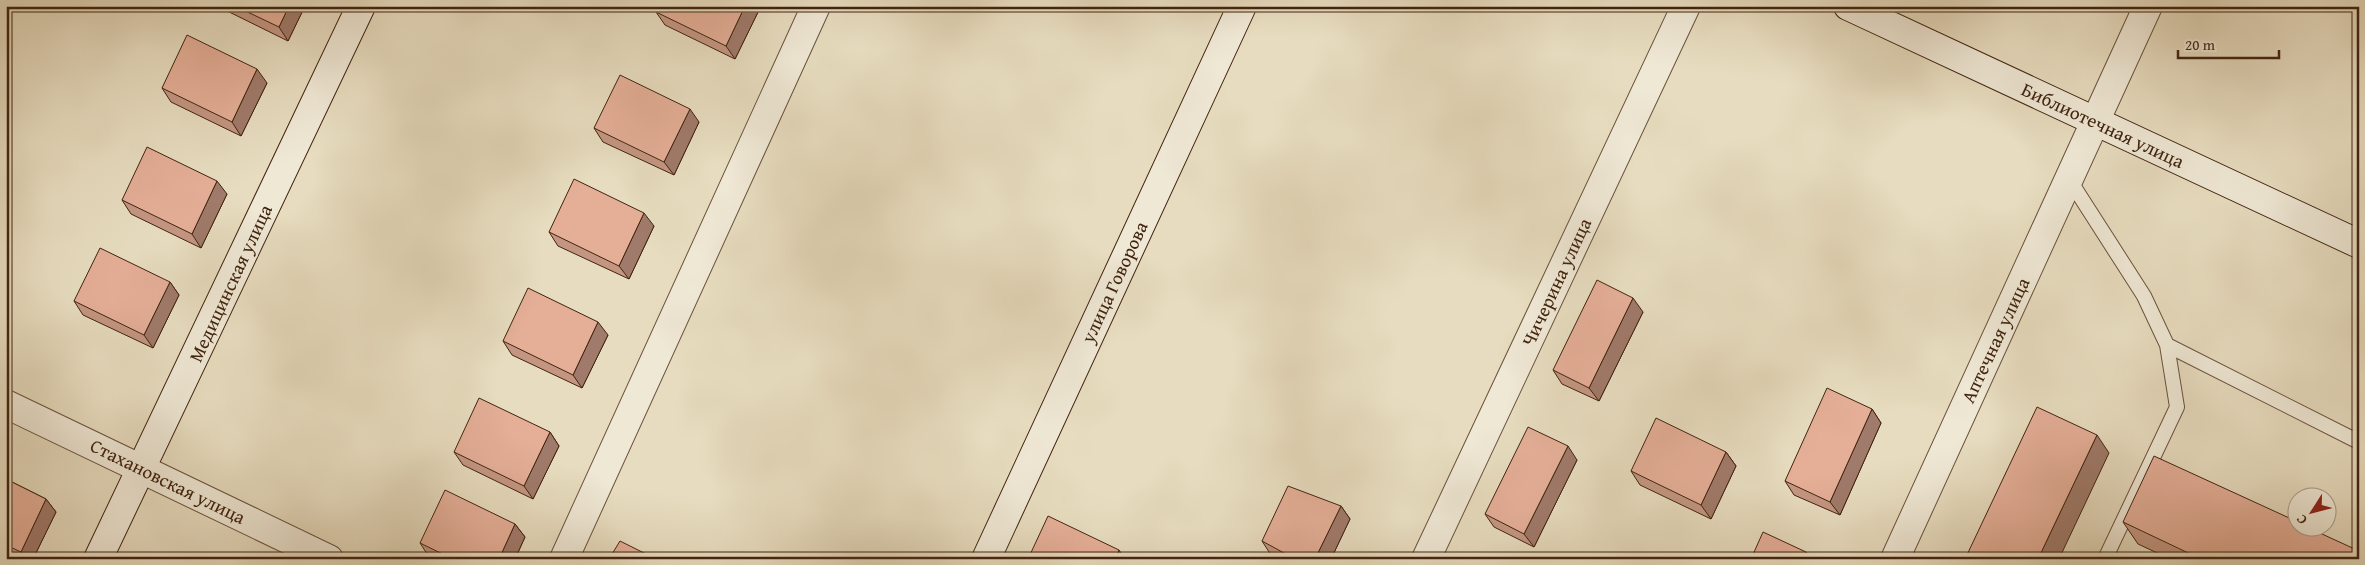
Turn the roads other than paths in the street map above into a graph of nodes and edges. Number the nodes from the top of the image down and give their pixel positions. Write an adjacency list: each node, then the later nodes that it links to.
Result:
1 (361, 6): 13 (street, Медицинская улица)
2 (816, 6): 16 (street)
3 (1242, 6): 17 (street, улица Говорова)
4 (1686, 6): 18 (street, Чичерина улица)
5 (1848, 6): 7 (street, Библиотечная улица)
6 (2148, 6): 7 (street, Аптечная улица)
7 (2095, 122): 8 (street, Аптечная улица); 9 (street, Библиотечная улица)
8 (2069, 178): 10 (lane); 19 (street, Аптечная улица)
9 (2359, 244)
10 (2167, 344): 12 (lane); 20 (lane)
11 (6, 404): 13 (street, Стахановская улица)
12 (2359, 442)
13 (142, 469): 14 (street, Медицинская улица); 15 (street, Стахановская улица)
14 (98, 559)
15 (329, 559)
16 (564, 559)
17 (986, 559)
18 (1426, 559)
19 (1895, 559)
20 (2105, 559)

